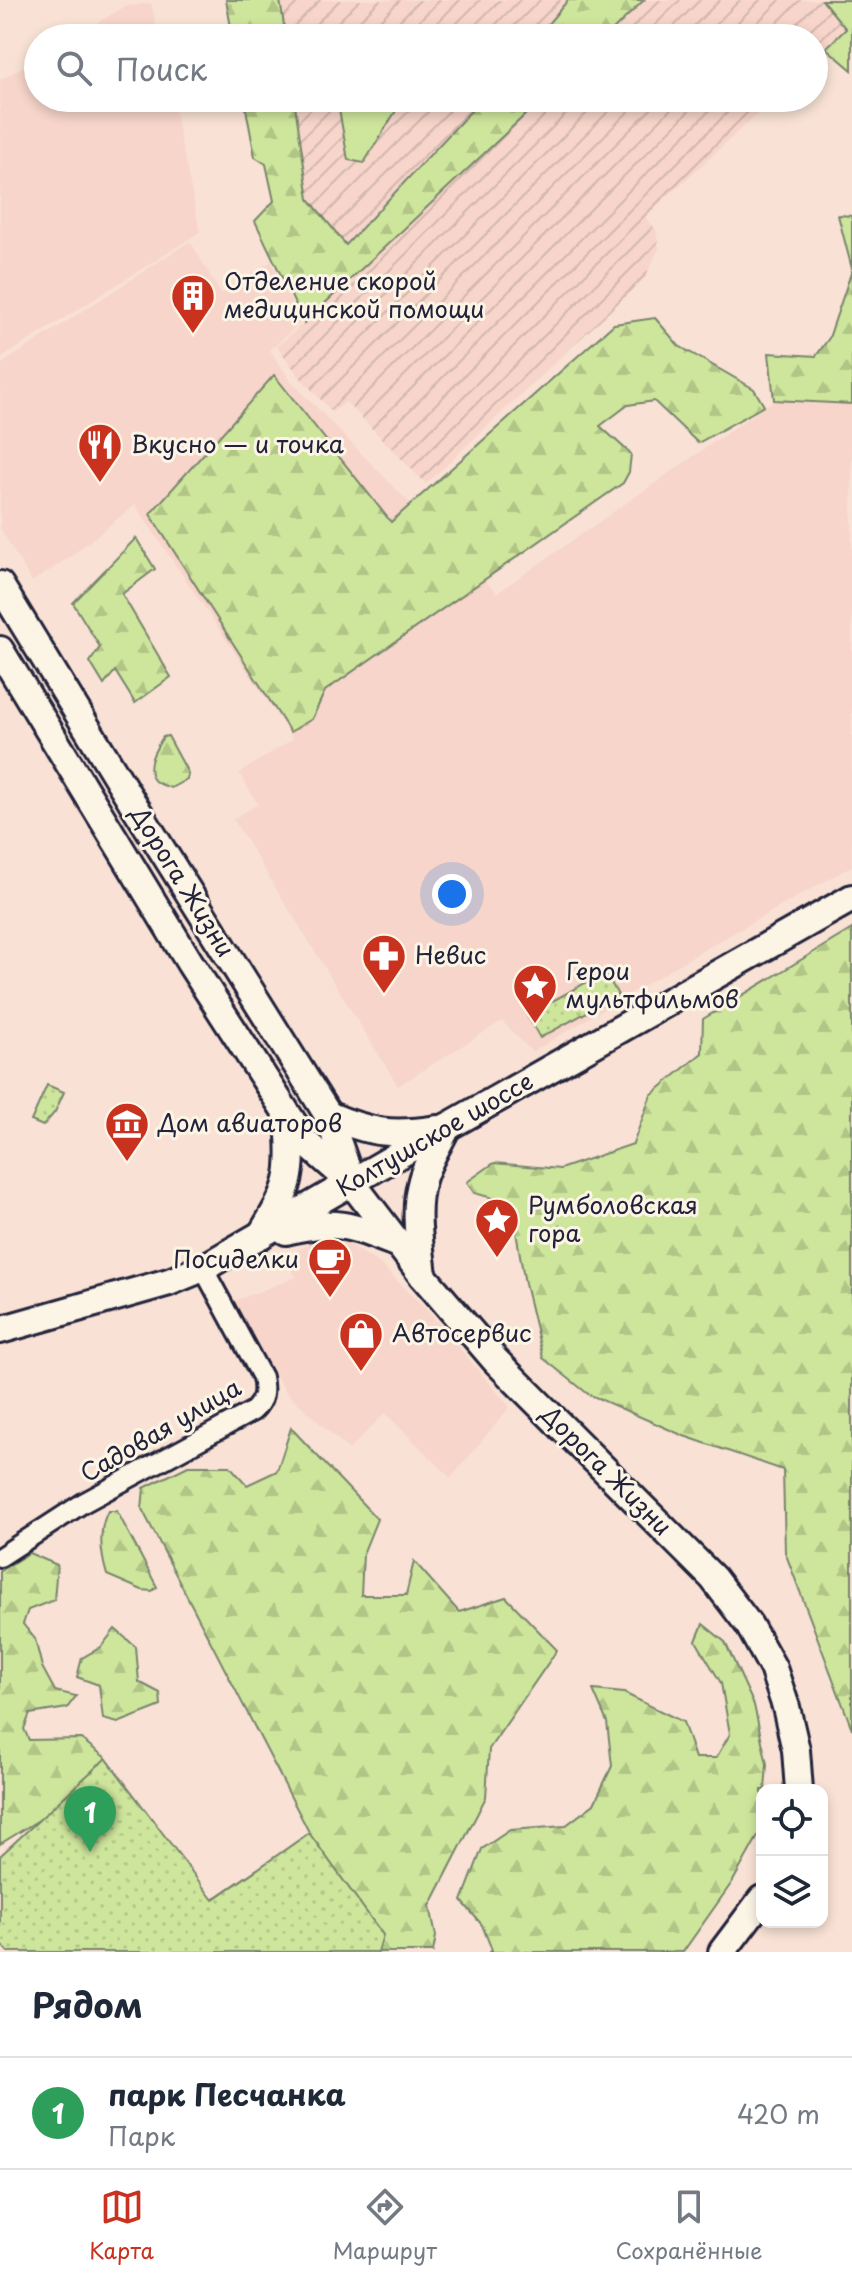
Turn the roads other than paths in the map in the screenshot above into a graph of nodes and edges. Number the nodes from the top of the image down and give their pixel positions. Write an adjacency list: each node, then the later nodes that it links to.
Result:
1 (0, 585): 5 (main road, Дорога Жизни)
2 (0, 650): 3 (main road, Дорога Жизни)
3 (7, 679): 6 (main road, Дорога Жизни)
4 (852, 898): 7 (main road, Колтушское шоссе)
5 (328, 1115): 7 (main road); 8 (main road, Дорога Жизни)
6 (289, 1119): 8 (main road, Дорога Жизни); 9 (main road)
7 (447, 1127): 8 (main road, Колтушское шоссе); 12 (main road)
8 (352, 1183): 9 (main road, Колтушское шоссе); 10 (main road, Дорога Жизни)
9 (259, 1238): 10 (main road); 11 (main road, Колтушское шоссе)
10 (399, 1245): 12 (main road, Дорога Жизни)
11 (203, 1268): 13 (main road, Колтушское шоссе); 14 (street, Садовая улица)
12 (423, 1276): 15 (main road, Дорога Жизни)
13 (0, 1330)
14 (0, 1557)
15 (799, 1784)
16 (756, 1907): 17 (main road)
17 (722, 1952)

